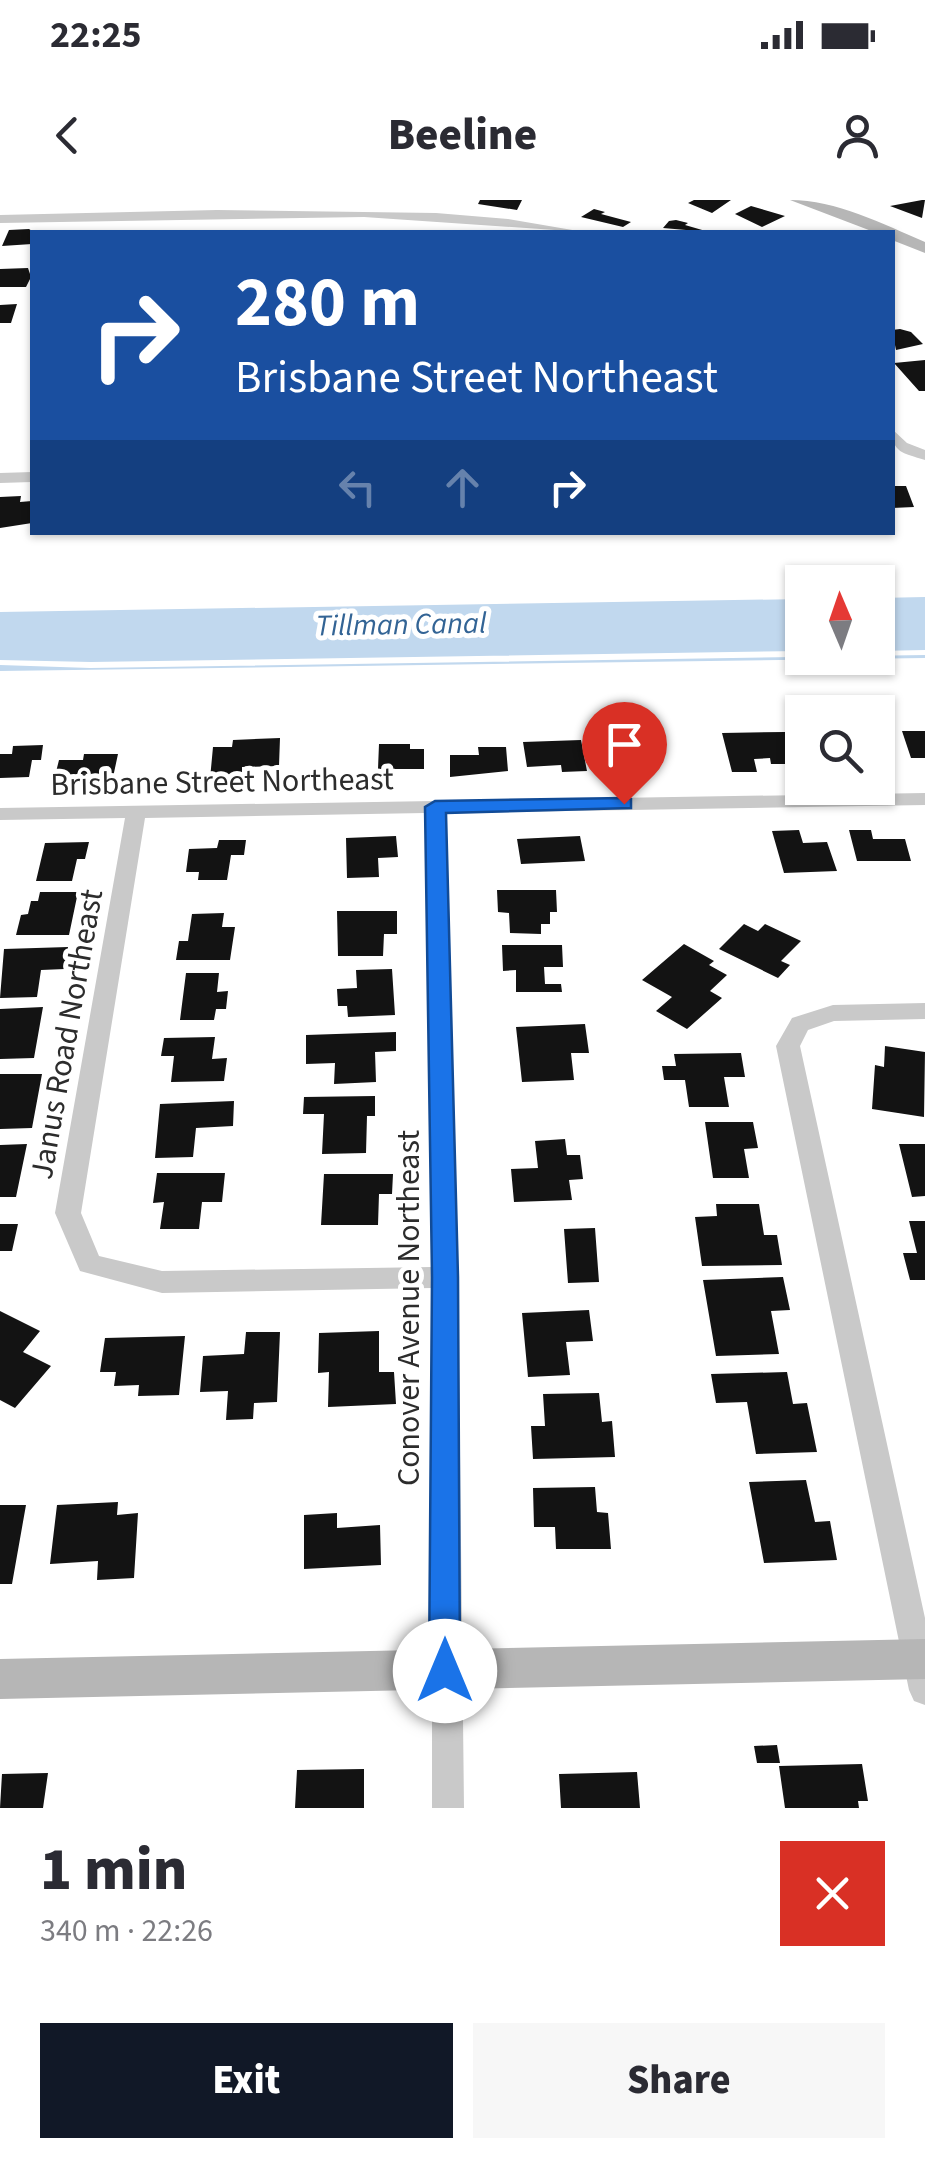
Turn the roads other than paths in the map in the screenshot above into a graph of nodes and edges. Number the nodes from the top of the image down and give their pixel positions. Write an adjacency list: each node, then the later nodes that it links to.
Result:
1 (351, 200): 3 (street)
2 (798, 200): 9 (street)
3 (349, 215): 4 (street); 7 (street); 8 (street)
4 (166, 217): 5 (street); 6 (street)
5 (0, 219)
6 (163, 230)
7 (349, 230)
8 (561, 230)
9 (883, 230)
10 (895, 234): 11 (street)
11 (922, 243)
12 (895, 437): 13 (street)
13 (925, 456): 14 (street)
14 (895, 463)
15 (30, 477): 16 (street)
16 (0, 478)
17 (925, 799): 18 (street, Brisbane Street Northeast)
18 (435, 807): 19 (street, Brisbane Street Northeast); 22 (street, Conover Avenue Northeast)
19 (136, 812): 20 (street, Brisbane Street Northeast); 22 (street, Janus Road Northeast)
20 (0, 814)
21 (925, 1011): 23 (street)
22 (445, 1277): 24 (street, Conover Avenue Northeast)
23 (923, 1669): 24 (street)
24 (445, 1671): 25 (street); 26 (street, Conover Avenue Northeast)
25 (0, 1679)
26 (448, 1808)

